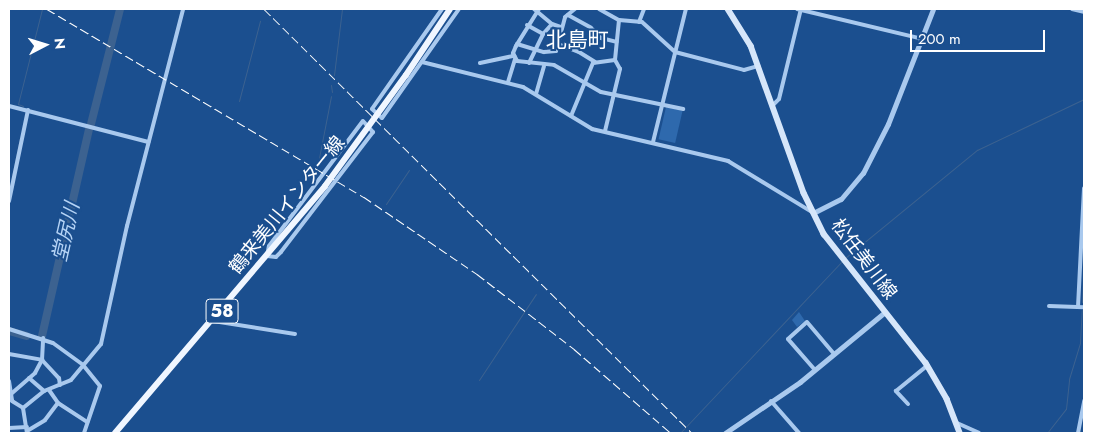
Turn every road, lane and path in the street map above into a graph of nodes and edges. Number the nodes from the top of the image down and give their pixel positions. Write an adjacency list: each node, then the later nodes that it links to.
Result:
1 (183, 9): 47 (street)
2 (442, 9): 30 (street)
3 (450, 9): 52 (main road, 鶴来美川インター線 / 58, bridge)
4 (459, 9): 30 (street)
5 (537, 9): 18 (street); 19 (street)
6 (575, 9): 15 (street)
7 (599, 9): 16 (street)
8 (644, 9): 17 (street)
9 (686, 9): 27 (street)
10 (728, 9): 35 (main road, 松任美川線)
11 (800, 9): 22 (street); 41 (street)
12 (933, 9): 22 (street)
13 (1072, 9): 14 (street)
14 (1084, 12)
15 (568, 15): 20 (street); 23 (street)
16 (618, 20): 17 (street); 23 (street)
17 (639, 22): 27 (street)
18 (552, 24): 20 (street); 21 (street)
19 (527, 25): 21 (street); 24 (street)
20 (561, 27): 25 (street)
21 (544, 34): 26 (street)
22 (923, 39): 51 (street)
23 (617, 42): 29 (street)
24 (517, 44): 26 (street); 28 (street)
25 (558, 44): 26 (street); 31 (street)
26 (534, 48): 33 (street)
27 (675, 52): 35 (street); 40 (street)
28 (514, 57): 32 (street); 33 (street); 36 (street)
29 (615, 60): 31 (street); 39 (street)
30 (422, 62): 36 (street)
31 (596, 62): 37 (street)
32 (480, 63)
33 (529, 63): 34 (street)
34 (544, 66): 37 (street); 38 (street)
35 (758, 66): 41 (main road, 松任美川線)
36 (508, 82): 38 (street)
37 (585, 84): 39 (street); 45 (street)
38 (536, 94): 45 (street)
39 (614, 95): 40 (street); 46 (street)
40 (663, 104): 43 (street); 48 (street)
41 (773, 105): 51 (main road, 松任美川線)
42 (9, 106): 44 (street)
43 (683, 109)
44 (28, 110): 47 (street); 50 (street)
45 (571, 116): 46 (street)
46 (606, 131): 48 (street)
47 (148, 142): 64 (street)
48 (654, 142): 51 (street)
49 (1084, 188): 54 (street)
50 (9, 201)
51 (814, 213): 56 (main road, 松任美川線)
52 (267, 256): 52 (street); 57 (main road, 鶴来美川インター線 / 58)
53 (1049, 306): 54 (street)
54 (1078, 307): 55 (street)
55 (1084, 308)
56 (885, 312): 62 (street); 65 (main road, 松任美川線)
57 (213, 321): 59 (street); 84 (main road, 鶴来美川インター線 / 58)
58 (9, 329): 60 (street)
59 (295, 334)
60 (42, 338): 63 (street); 64 (street)
61 (9, 354): 63 (street)
62 (834, 354): 66 (street); 66 (street)
63 (42, 360): 67 (street); 69 (street)
64 (83, 365): 69 (street); 79 (street)
65 (928, 365): 77 (street); 80 (main road, 松任美川線)
66 (815, 370): 74 (street)
67 (29, 378): 71 (street); 72 (street)
68 (9, 381): 72 (street)
69 (60, 385): 70 (street)
70 (50, 390): 71 (street); 76 (street)
71 (44, 391): 78 (street)
72 (11, 394): 73 (street)
73 (10, 400): 78 (street)
74 (771, 401): 85 (street); 86 (street)
75 (1084, 401): 89 (street)
76 (58, 403): 79 (street); 82 (street)
77 (908, 404)
78 (23, 408): 82 (street)
79 (87, 422): 83 (street)
80 (957, 423): 87 (main road, 松任美川線); 88 (street)
81 (9, 428): 82 (street)
82 (27, 431)
83 (84, 433)
84 (115, 433)
85 (725, 433)
86 (799, 433)
87 (960, 433)
88 (979, 433)
89 (1078, 433)

